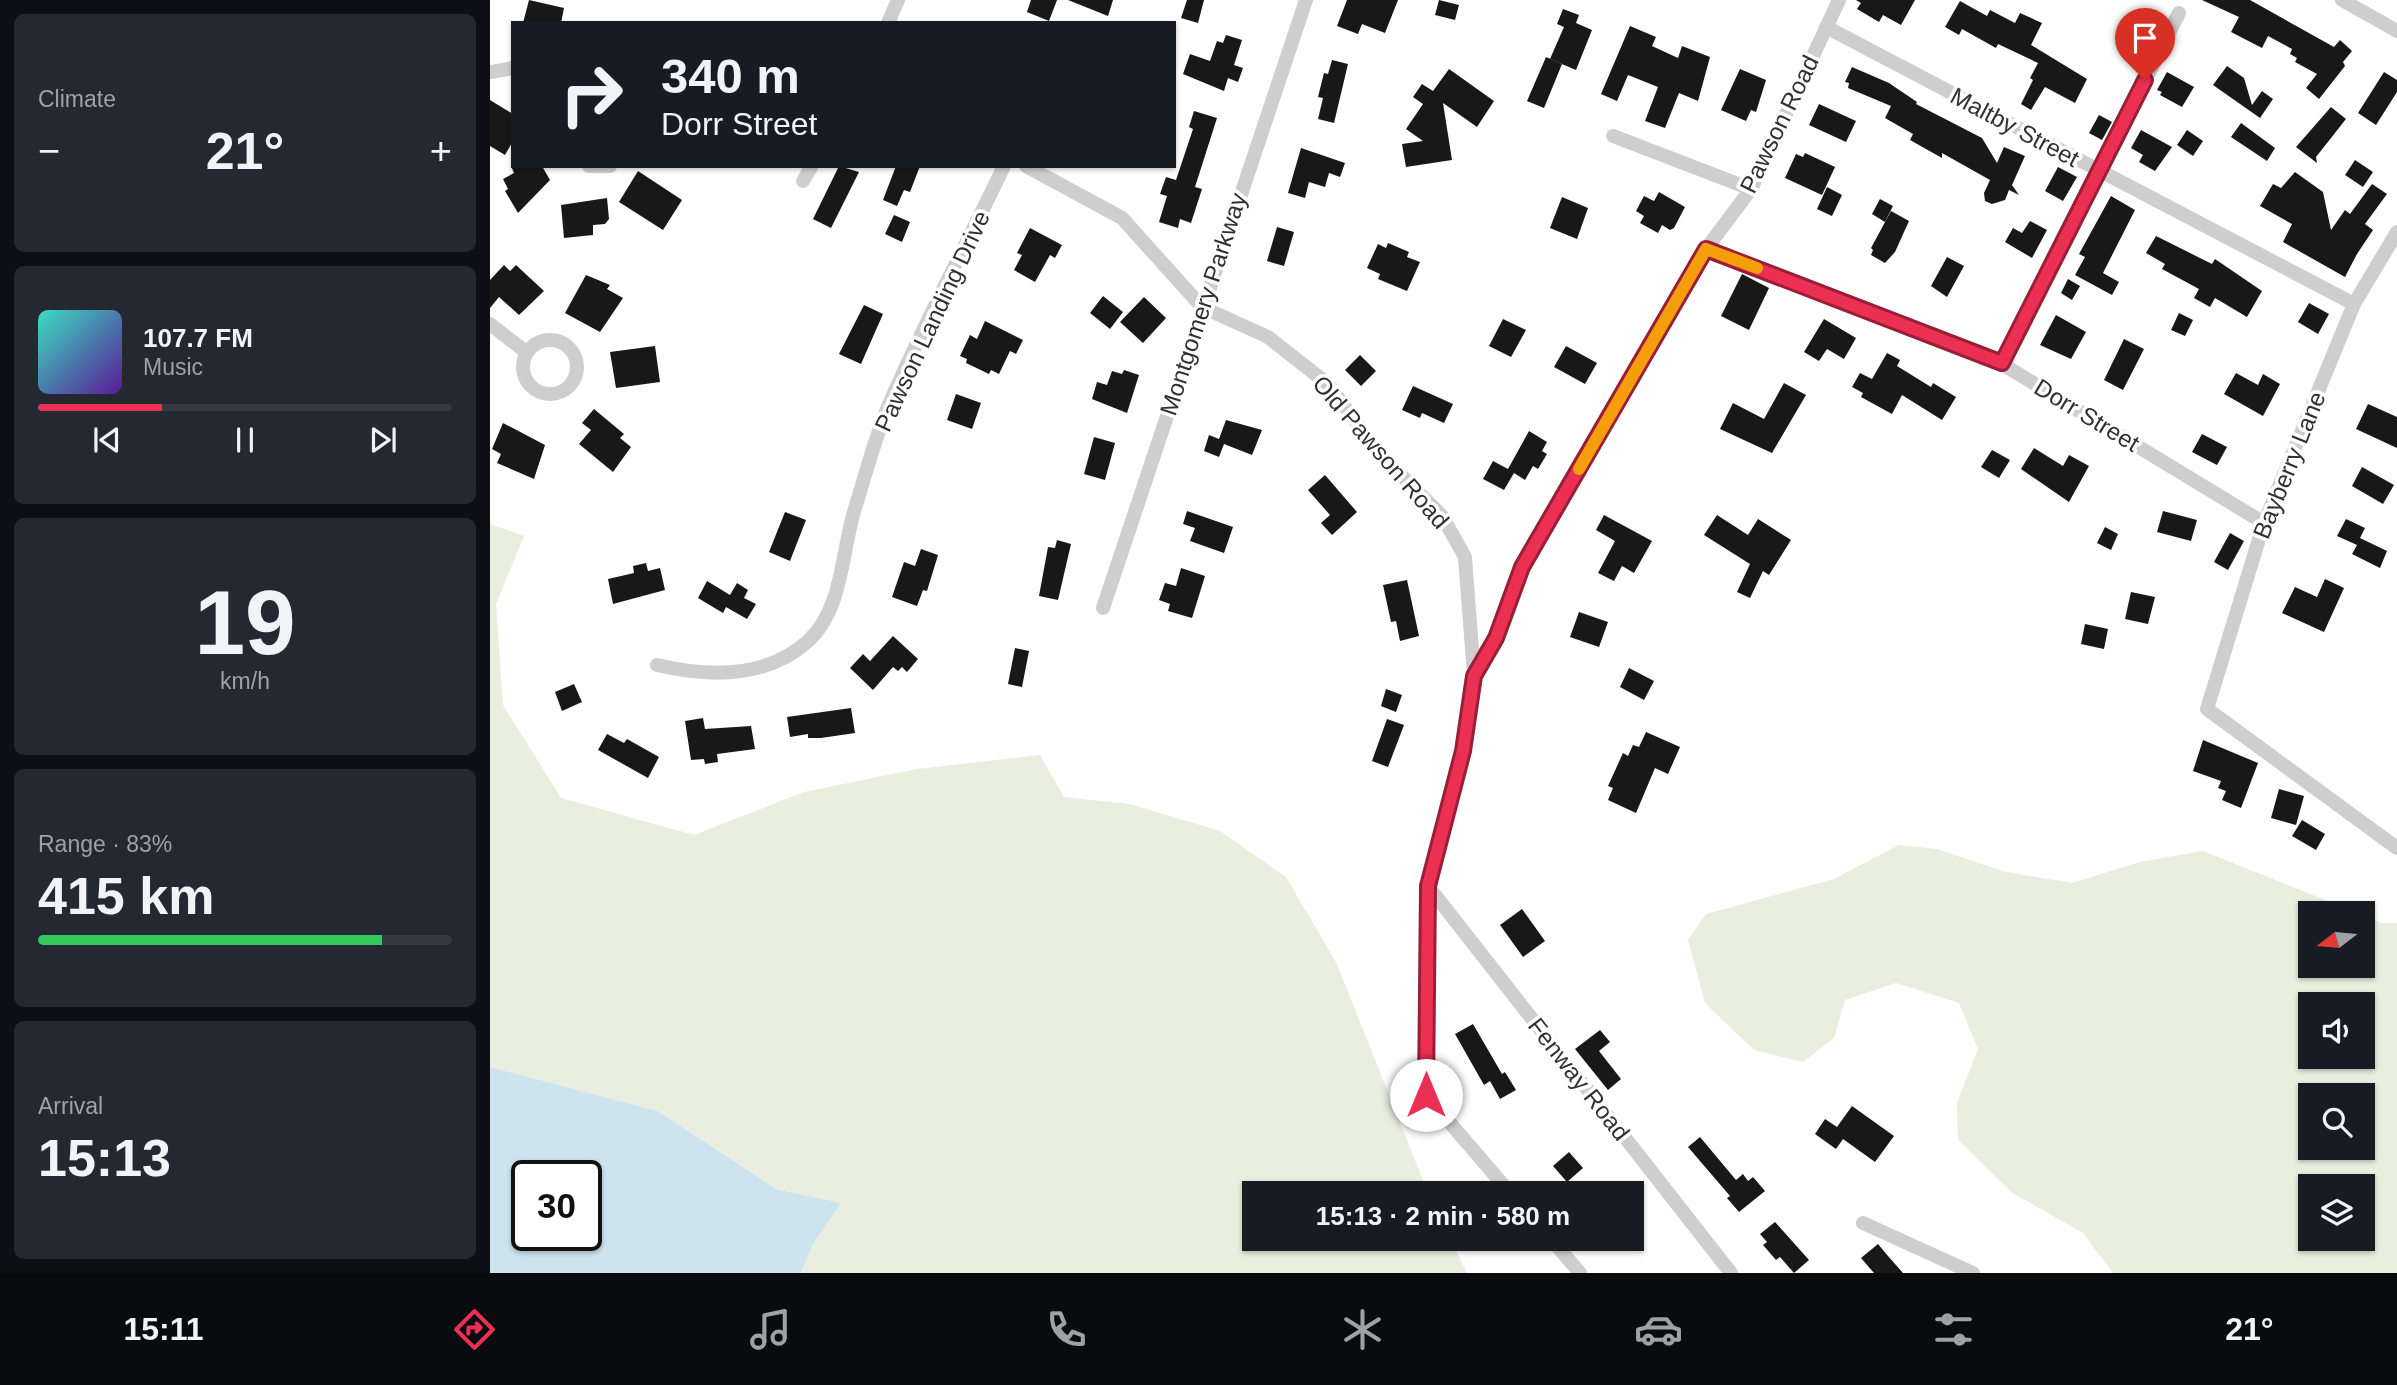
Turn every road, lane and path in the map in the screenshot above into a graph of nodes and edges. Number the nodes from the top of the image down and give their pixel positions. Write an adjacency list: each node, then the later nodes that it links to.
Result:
1 (898, 0): 6 (street)
2 (1306, 0): 21 (street, Montgomery Parkway)
3 (1839, 0): 7 (street, Pawson Road)
4 (2342, 0): 8 (street)
5 (2179, 12): 15 (street)
6 (889, 21)
7 (1826, 27): 15 (street, Maltby Street); 17 (street, Pawson Road)
8 (2397, 31)
9 (511, 68): 10 (street)
10 (490, 72)
11 (1613, 136): 17 (street)
12 (811, 168): 16 (street)
13 (1003, 168): 27 (street, Pawson Landing Drive)
14 (1030, 168): 21 (street, Old Pawson Road)
15 (2099, 171): 20 (street, Maltby Street); 24 (street)
16 (803, 181)
17 (1751, 190): 19 (street, Pawson Road)
18 (2397, 232): 20 (street, Bayberry Lane)
19 (1706, 249): 24 (street, Dorr Street); 28 (street, Pawson Road)
20 (2354, 304): 25 (street, Bayberry Lane)
21 (1202, 307): 26 (street, Montgomery Parkway); 28 (street, Old Pawson Road)
22 (490, 324): 23 (street)
23 (526, 352)
24 (2002, 363): 25 (street, Dorr Street)
25 (2264, 523): 29 (street, Bayberry Lane)
26 (1103, 608)
27 (657, 665)
28 (1474, 676): 30 (street, Pawson Road)
29 (2397, 848)
30 (1428, 886): 31 (street, Pawson Road); 35 (street, Fenway Road)
31 (1500, 1181)
32 (1863, 1223): 36 (street)
33 (1561, 1251): 34 (street)
34 (1580, 1273)
35 (1731, 1273)
36 (1973, 1273)

